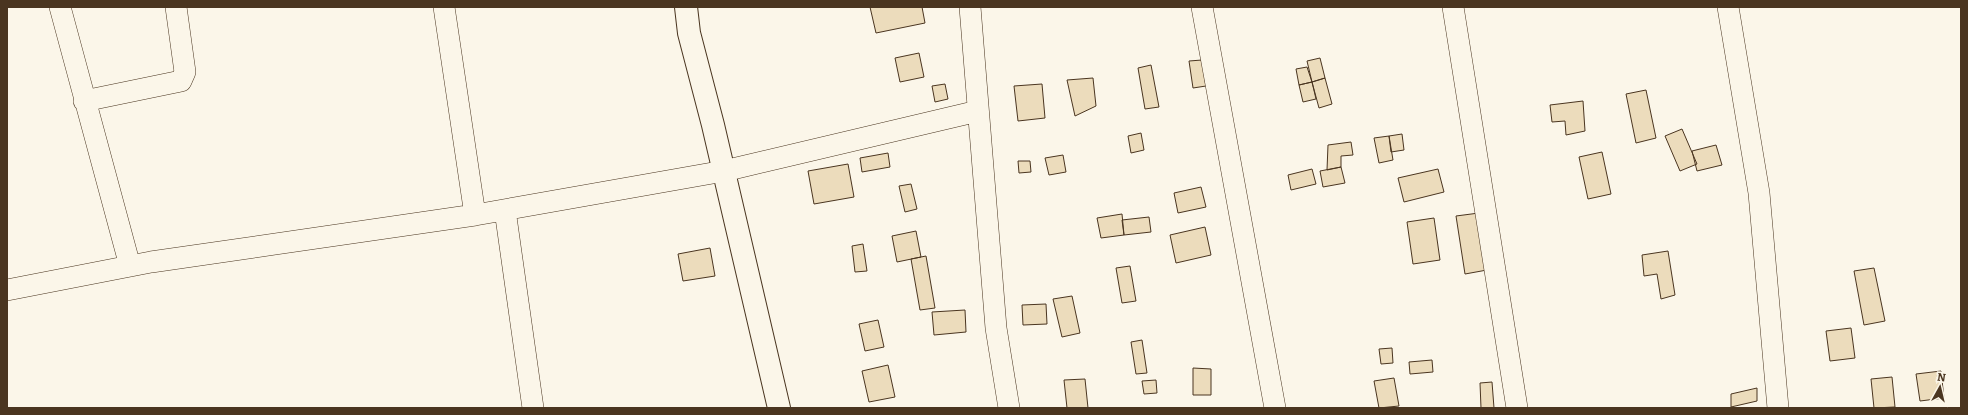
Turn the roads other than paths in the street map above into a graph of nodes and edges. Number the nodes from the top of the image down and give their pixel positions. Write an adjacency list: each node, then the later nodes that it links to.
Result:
1 (60, 7): 9 (street)
2 (176, 7): 9 (street)
3 (444, 7): 13 (street)
4 (686, 7): 11 (street)
5 (970, 7): 10 (street)
6 (1202, 7): 19 (street)
7 (1453, 7): 20 (street)
8 (1728, 7): 21 (street)
9 (84, 101): 14 (street)
10 (978, 111): 11 (street); 18 (street)
11 (724, 171): 12 (street); 17 (street)
12 (505, 210): 13 (street); 16 (street)
13 (476, 215): 14 (street)
14 (130, 266): 15 (street)
15 (7, 290)
16 (533, 408)
17 (780, 408)
18 (1009, 408)
19 (1275, 408)
20 (1517, 408)
21 (1778, 408)

